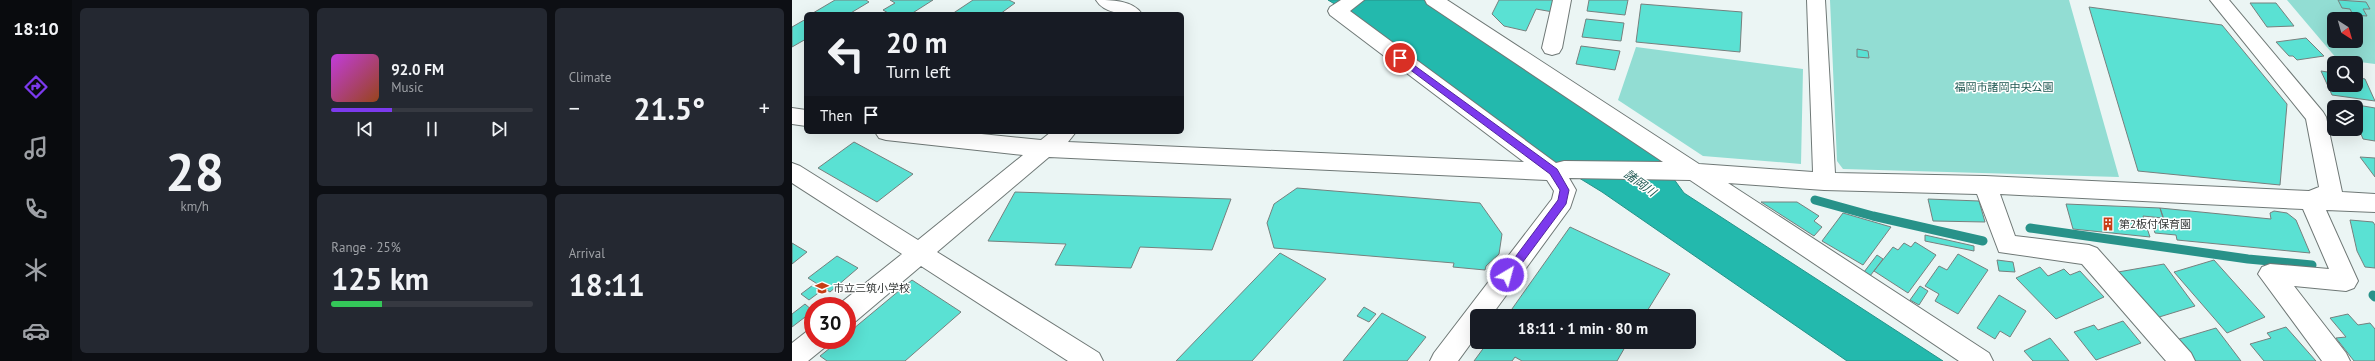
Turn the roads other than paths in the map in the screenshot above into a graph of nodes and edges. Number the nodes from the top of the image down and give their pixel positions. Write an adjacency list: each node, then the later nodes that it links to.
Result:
1 (1105, 0): 7 (street)
2 (1355, 0): 14 (street)
3 (1434, 0): 16 (street)
4 (1562, 0): 8 (street)
5 (1816, 0): 17 (street)
6 (2219, 0): 19 (street)
7 (1129, 12)
8 (1552, 48)
9 (792, 116): 10 (street)
10 (804, 118)
11 (905, 134): 13 (street)
12 (1063, 134): 13 (street)
13 (1046, 149): 14 (street); 21 (street)
14 (1559, 170): 16 (street); 26 (street)
15 (792, 172): 21 (street)
16 (1685, 172): 17 (street); 27 (street)
17 (1824, 181): 18 (street)
18 (1985, 185): 19 (street); 28 (street)
19 (2310, 200): 20 (street); 29 (street)
20 (2375, 203)
21 (918, 254): 22 (street); 25 (street)
22 (856, 306)
23 (804, 349): 24 (street)
24 (792, 359)
25 (1090, 361)
26 (1443, 361)
27 (1980, 361)
28 (2182, 361)
29 (2337, 361)

